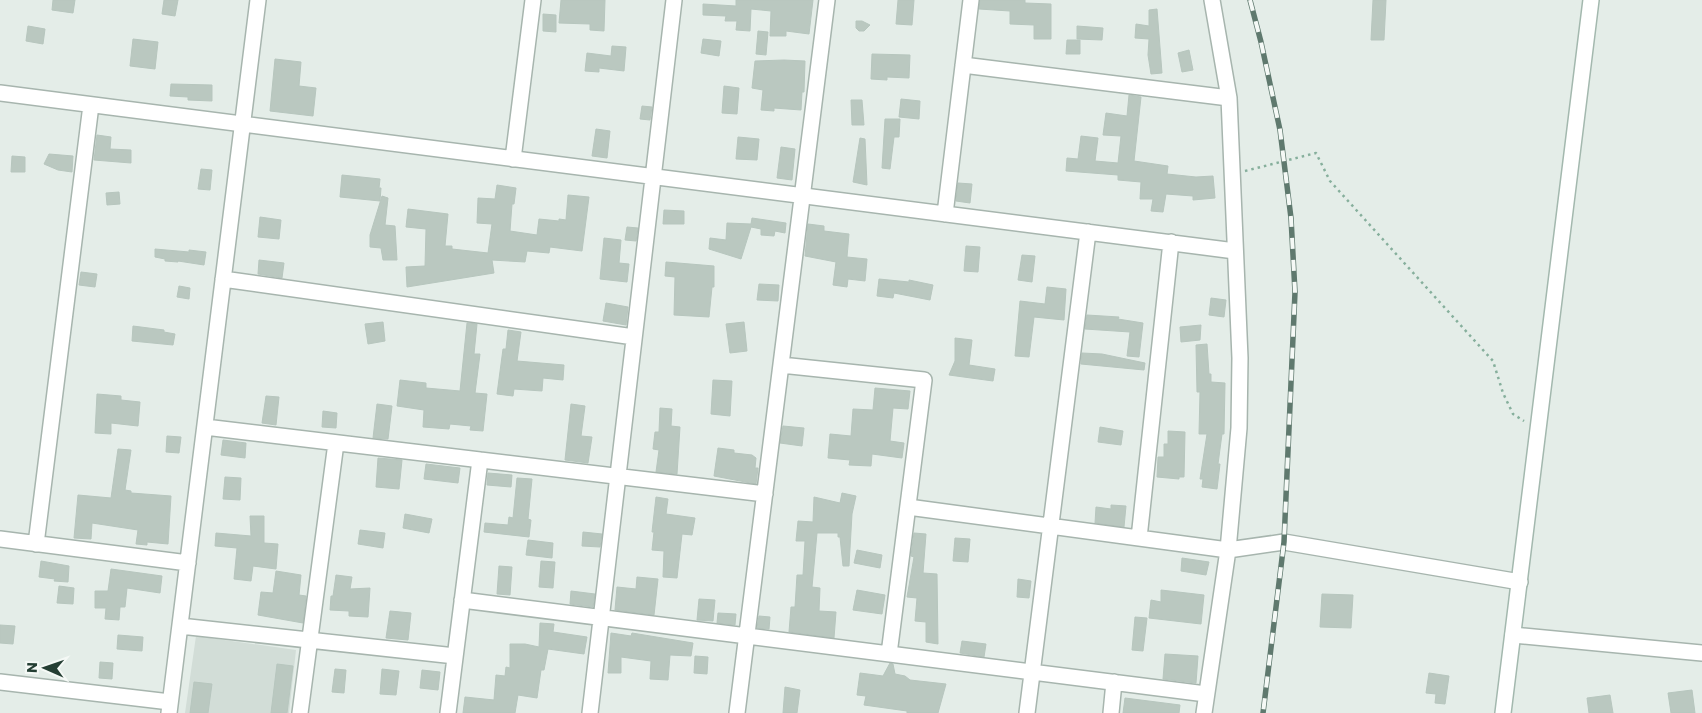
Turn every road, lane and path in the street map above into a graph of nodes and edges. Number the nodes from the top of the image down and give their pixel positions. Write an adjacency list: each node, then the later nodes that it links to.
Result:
1 (258, 0): 12 (street)
2 (533, 0): 13 (street)
3 (674, 0): 15 (street)
4 (827, 0): 16 (street)
5 (971, 0): 8 (street)
6 (1212, 0): 10 (street)
7 (1591, 0): 25 (street)
8 (963, 65): 10 (street); 17 (street)
9 (0, 93): 11 (street)
10 (1229, 98): 14 (street)
11 (92, 105): 12 (street); 34 (street)
12 (242, 124): 13 (street); 21 (street)
13 (513, 159): 15 (street)
14 (1232, 174): 20 (street); 25 (path)
15 (653, 176): 16 (street); 22 (street)
16 (802, 196): 17 (street); 23 (street)
17 (945, 214): 18 (street)
18 (1088, 232): 19 (street); 31 (street)
19 (1171, 242): 20 (street); 32 (street)
20 (1236, 251): 35 (street)
21 (223, 279): 22 (street); 24 (street)
22 (634, 337): 28 (street)
23 (781, 366): 29 (street); 30 (street)
24 (205, 427): 26 (street); 36 (street)
25 (1538, 430): 37 (street)
26 (336, 443): 27 (street); 43 (street)
27 (480, 460): 28 (street); 38 (street)
28 (618, 476): 29 (street); 39 (street)
29 (765, 494): 42 (street)
30 (908, 506): 31 (street); 45 (street)
31 (1050, 526): 32 (street); 47 (street)
32 (1139, 538): 35 (street)
33 (0, 539): 34 (street)
34 (36, 544): 36 (street)
35 (1228, 550): 37 (street); 50 (street)
36 (188, 563): 40 (street)
37 (1520, 582): 41 (street)
38 (462, 600): 39 (street); 46 (street)
39 (601, 618): 42 (street); 54 (street)
40 (180, 626): 43 (street); 51 (street)
41 (1513, 635): 44 (street); 59 (street)
42 (747, 636): 45 (street); 55 (street)
43 (309, 640): 46 (street); 52 (street)
44 (1702, 653)
45 (889, 654): 47 (street)
46 (455, 656): 53 (street)
47 (1032, 672): 49 (street); 56 (street)
48 (0, 682): 51 (street)
49 (1114, 682): 50 (street); 57 (street)
50 (1206, 694): 58 (street)
51 (169, 708)
52 (300, 713)
53 (448, 713)
54 (590, 713)
55 (737, 713)
56 (1027, 713)
57 (1111, 713)
58 (1204, 713)
59 (1503, 713)

